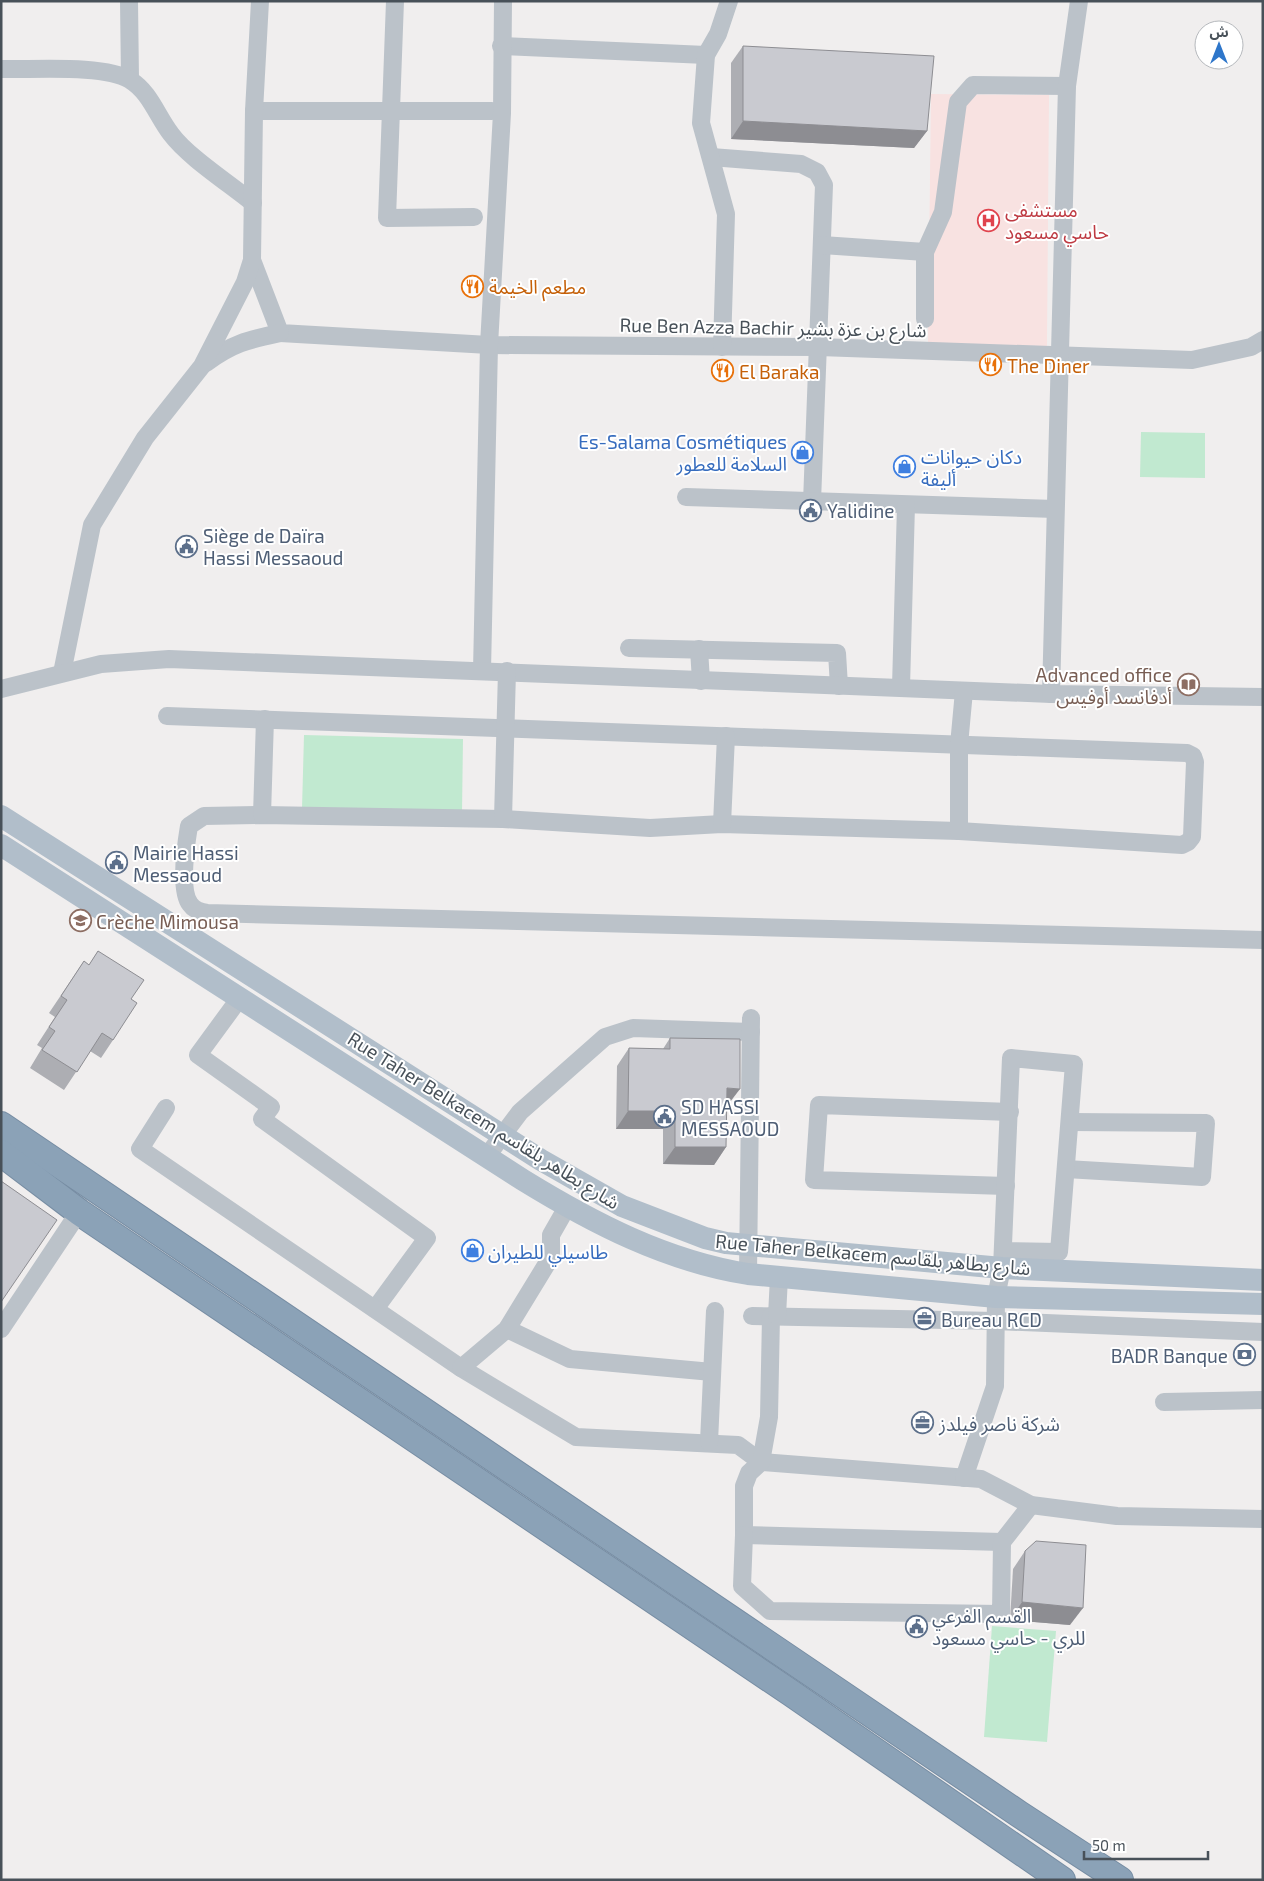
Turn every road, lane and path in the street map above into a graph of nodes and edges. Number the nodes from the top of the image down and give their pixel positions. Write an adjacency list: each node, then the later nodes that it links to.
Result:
1 (129, 1): 10 (street)
2 (260, 1): 12 (street)
3 (395, 1): 13 (street)
4 (503, 1): 7 (street)
5 (729, 1): 8 (street)
6 (1079, 1): 11 (street)
7 (501, 46): 8 (street); 24 (street)
8 (706, 55): 15 (street)
9 (1, 69): 10 (street)
10 (130, 79): 16 (street)
11 (1067, 86): 19 (street); 27 (street)
12 (254, 111): 13 (street); 16 (street)
13 (390, 111): 14 (street); 17 (street)
14 (492, 111)
15 (711, 157): 18 (street); 25 (street)
16 (253, 203): 20 (street)
17 (474, 217)
18 (822, 245): 19 (street); 26 (street)
19 (925, 252): 21 (street)
20 (252, 260): 22 (street); 28 (street)
21 (925, 319)
22 (280, 334): 24 (street, Rue Ben Azza Bachir شارع بن عزة بشير); 28 (street, Rue Ben Azza Bachir شارع بن عزة بشير)
23 (1263, 340): 27 (street, Rue Ben Azza Bachir شارع بن عزة بشير)
24 (489, 345): 25 (street, Rue Ben Azza Bachir شارع بن عزة بشير); 35 (street)
25 (722, 348): 26 (street, Rue Ben Azza Bachir شارع بن عزة بشير)
26 (819, 348): 27 (street, Rue Ben Azza Bachir شارع بن عزة بشير); 30 (street)
27 (1060, 355): 32 (street)
28 (202, 366): 37 (street)
29 (686, 497): 30 (street)
30 (812, 502): 31 (street)
31 (906, 504): 32 (street); 40 (street)
32 (1054, 510): 43 (street)
33 (629, 648): 34 (street)
34 (699, 649): 38 (street); 39 (street)
35 (482, 671): 36 (street); 37 (street)
36 (507, 671): 38 (street); 47 (street)
37 (62, 673): 41 (street)
38 (701, 681): 39 (street)
39 (839, 686): 40 (street)
40 (901, 687): 42 (street)
41 (1, 690)
42 (964, 691): 43 (street); 49 (street)
43 (1051, 694): 44 (street)
44 (1263, 698)
45 (167, 716): 46 (street)
46 (265, 719): 47 (street); 50 (street)
47 (504, 727): 48 (street); 52 (street)
48 (726, 736): 49 (street); 53 (street)
49 (959, 745): 54 (street); 54 (street)
50 (262, 815): 52 (street); 56 (street)
51 (1, 816): 62 (main road, Rue Taher Belkacem شارع بطاهر بلقاسم)
52 (503, 819): 53 (street)
53 (722, 824): 54 (street)
54 (959, 831)
55 (1, 845): 57 (main road, Rue Taher Belkacem شارع بطاهر بلقاسم)
56 (1263, 940)
57 (239, 999): 64 (main road, Rue Taher Belkacem شارع بطاهر بلقاسم); 76 (street)
58 (166, 1108): 76 (street)
59 (1010, 1112): 60 (street); 66 (street); 66 (street)
60 (1070, 1122): 65 (street); 65 (street)
61 (1, 1125): 96 (highway)
62 (501, 1135): 64 (street); 69 (main road, Rue Taher Belkacem شارع بطاهر بلقاسم); 69 (street)
63 (1, 1153): 68 (highway)
64 (487, 1156): 67 (main road, Rue Taher Belkacem شارع بطاهر بلقاسم)
65 (1066, 1169): 70 (street)
66 (1006, 1186): 70 (street)
67 (567, 1207): 71 (main road, Rue Taher Belkacem شارع بطاهر بلقاسم); 82 (street)
68 (79, 1212): 81 (street); 95 (highway)
69 (750, 1246): 70 (main road, Rue Taher Belkacem شارع بطاهر بلقاسم); 71 (street)
70 (1002, 1260): 73 (main road, Rue Taher Belkacem شارع بطاهر بلقاسم); 74 (street)
71 (748, 1274): 72 (main road, Rue Taher Belkacem شارع بطاهر بلقاسم)
72 (779, 1277): 74 (main road, Rue Taher Belkacem شارع بطاهر بلقاسم); 79 (street)
73 (1263, 1280)
74 (996, 1297): 75 (main road, Rue Taher Belkacem شارع بطاهر بلقاسم); 80 (street)
75 (1263, 1304)
76 (375, 1309): 84 (street)
77 (715, 1311): 85 (street)
78 (752, 1316): 79 (street)
79 (774, 1316): 80 (street); 89 (street)
80 (996, 1321): 83 (street); 90 (street)
81 (1, 1329)
82 (507, 1329): 84 (street); 85 (street)
83 (1263, 1332)
84 (461, 1368): 88 (street)
85 (712, 1372): 88 (street)
86 (1263, 1400): 87 (street)
87 (1164, 1402)
88 (709, 1442): 89 (street)
89 (762, 1462): 90 (street); 93 (street)
90 (964, 1478): 91 (street)
91 (1031, 1505): 92 (street); 94 (street)
92 (1263, 1519)
93 (744, 1535): 94 (street); 94 (street)
94 (1002, 1542)
95 (1062, 1880)
96 (1120, 1880)

